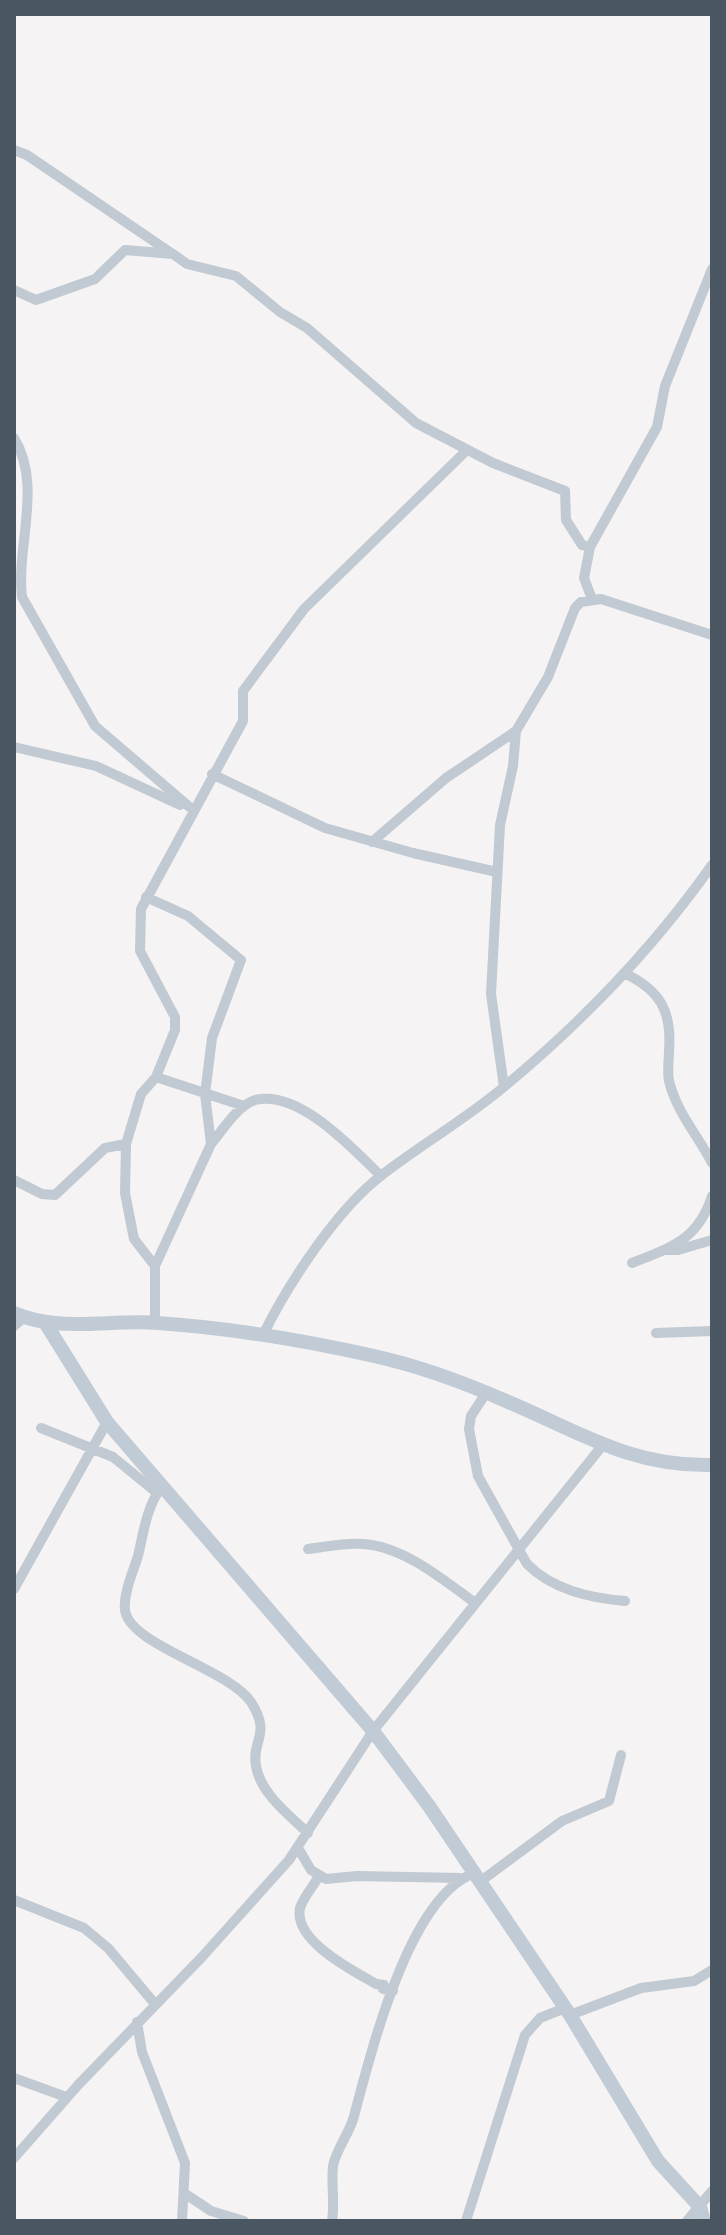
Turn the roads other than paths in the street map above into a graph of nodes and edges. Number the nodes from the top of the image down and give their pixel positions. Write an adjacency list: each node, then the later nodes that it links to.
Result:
1 (14, 150): 2 (street)
2 (173, 254): 4 (street); 6 (street)
3 (712, 269): 7 (street)
4 (14, 290)
5 (14, 438): 13 (street)
6 (467, 450): 7 (street); 12 (street)
7 (590, 547): 8 (street)
8 (592, 599): 9 (street); 10 (street)
9 (712, 635)
10 (516, 731): 14 (street); 16 (street)
11 (14, 747): 13 (street)
12 (212, 774): 13 (street); 14 (street)
13 (193, 810): 17 (street)
14 (372, 842): 16 (street)
15 (712, 865): 18 (street)
16 (497, 872): 20 (street)
17 (146, 897): 19 (street); 21 (street)
18 (624, 973): 20 (street); 25 (street)
19 (156, 1077): 21 (street); 23 (street)
20 (504, 1087): 26 (street)
21 (205, 1094): 22 (street); 24 (street)
22 (244, 1106): 24 (street); 26 (street)
23 (126, 1144): 27 (street); 32 (street)
24 (211, 1144): 32 (street)
25 (712, 1163)
26 (381, 1176): 38 (street)
27 (14, 1180)
28 (712, 1196): 30 (street)
29 (712, 1241): 30 (street)
30 (664, 1250): 31 (street)
31 (632, 1263)
32 (155, 1266): 34 (street)
33 (17, 1319): 35 (main road)
34 (155, 1323): 35 (main road); 38 (main road)
35 (46, 1324): 40 (main road)
36 (712, 1331): 37 (street)
37 (656, 1333)
38 (263, 1335): 39 (main road)
39 (486, 1393): 42 (main road); 47 (street)
40 (107, 1422): 43 (street); 45 (main road)
41 (41, 1428): 43 (street)
42 (602, 1446): 44 (main road); 47 (street)
43 (93, 1448): 45 (street); 48 (street)
44 (712, 1465)
45 (159, 1490): 51 (main road); 53 (street)
46 (308, 1549): 50 (street)
47 (519, 1549): 49 (street); 50 (street)
48 (14, 1589)
49 (625, 1601)
50 (475, 1603): 51 (street)
51 (373, 1731): 53 (street); 56 (main road)
52 (621, 1755): 56 (street)
53 (308, 1833): 54 (street)
54 (298, 1848): 55 (street); 61 (street)
55 (319, 1876): 57 (street); 60 (street)
56 (478, 1877): 57 (street); 62 (main road)
57 (460, 1878): 60 (street)
58 (14, 1900): 61 (street)
59 (712, 1970): 62 (street)
60 (393, 1991): 72 (street)
61 (155, 2004): 63 (street)
62 (568, 2011): 69 (main road); 73 (street)
63 (137, 2022): 65 (street); 68 (street)
64 (14, 2078): 65 (street)
65 (66, 2097): 66 (street)
66 (14, 2158)
67 (712, 2191): 69 (street)
68 (184, 2193): 70 (street); 71 (street)
69 (702, 2214): 74 (street)
70 (182, 2221)
71 (244, 2221)
72 (332, 2221)
73 (466, 2221)
74 (687, 2221)

